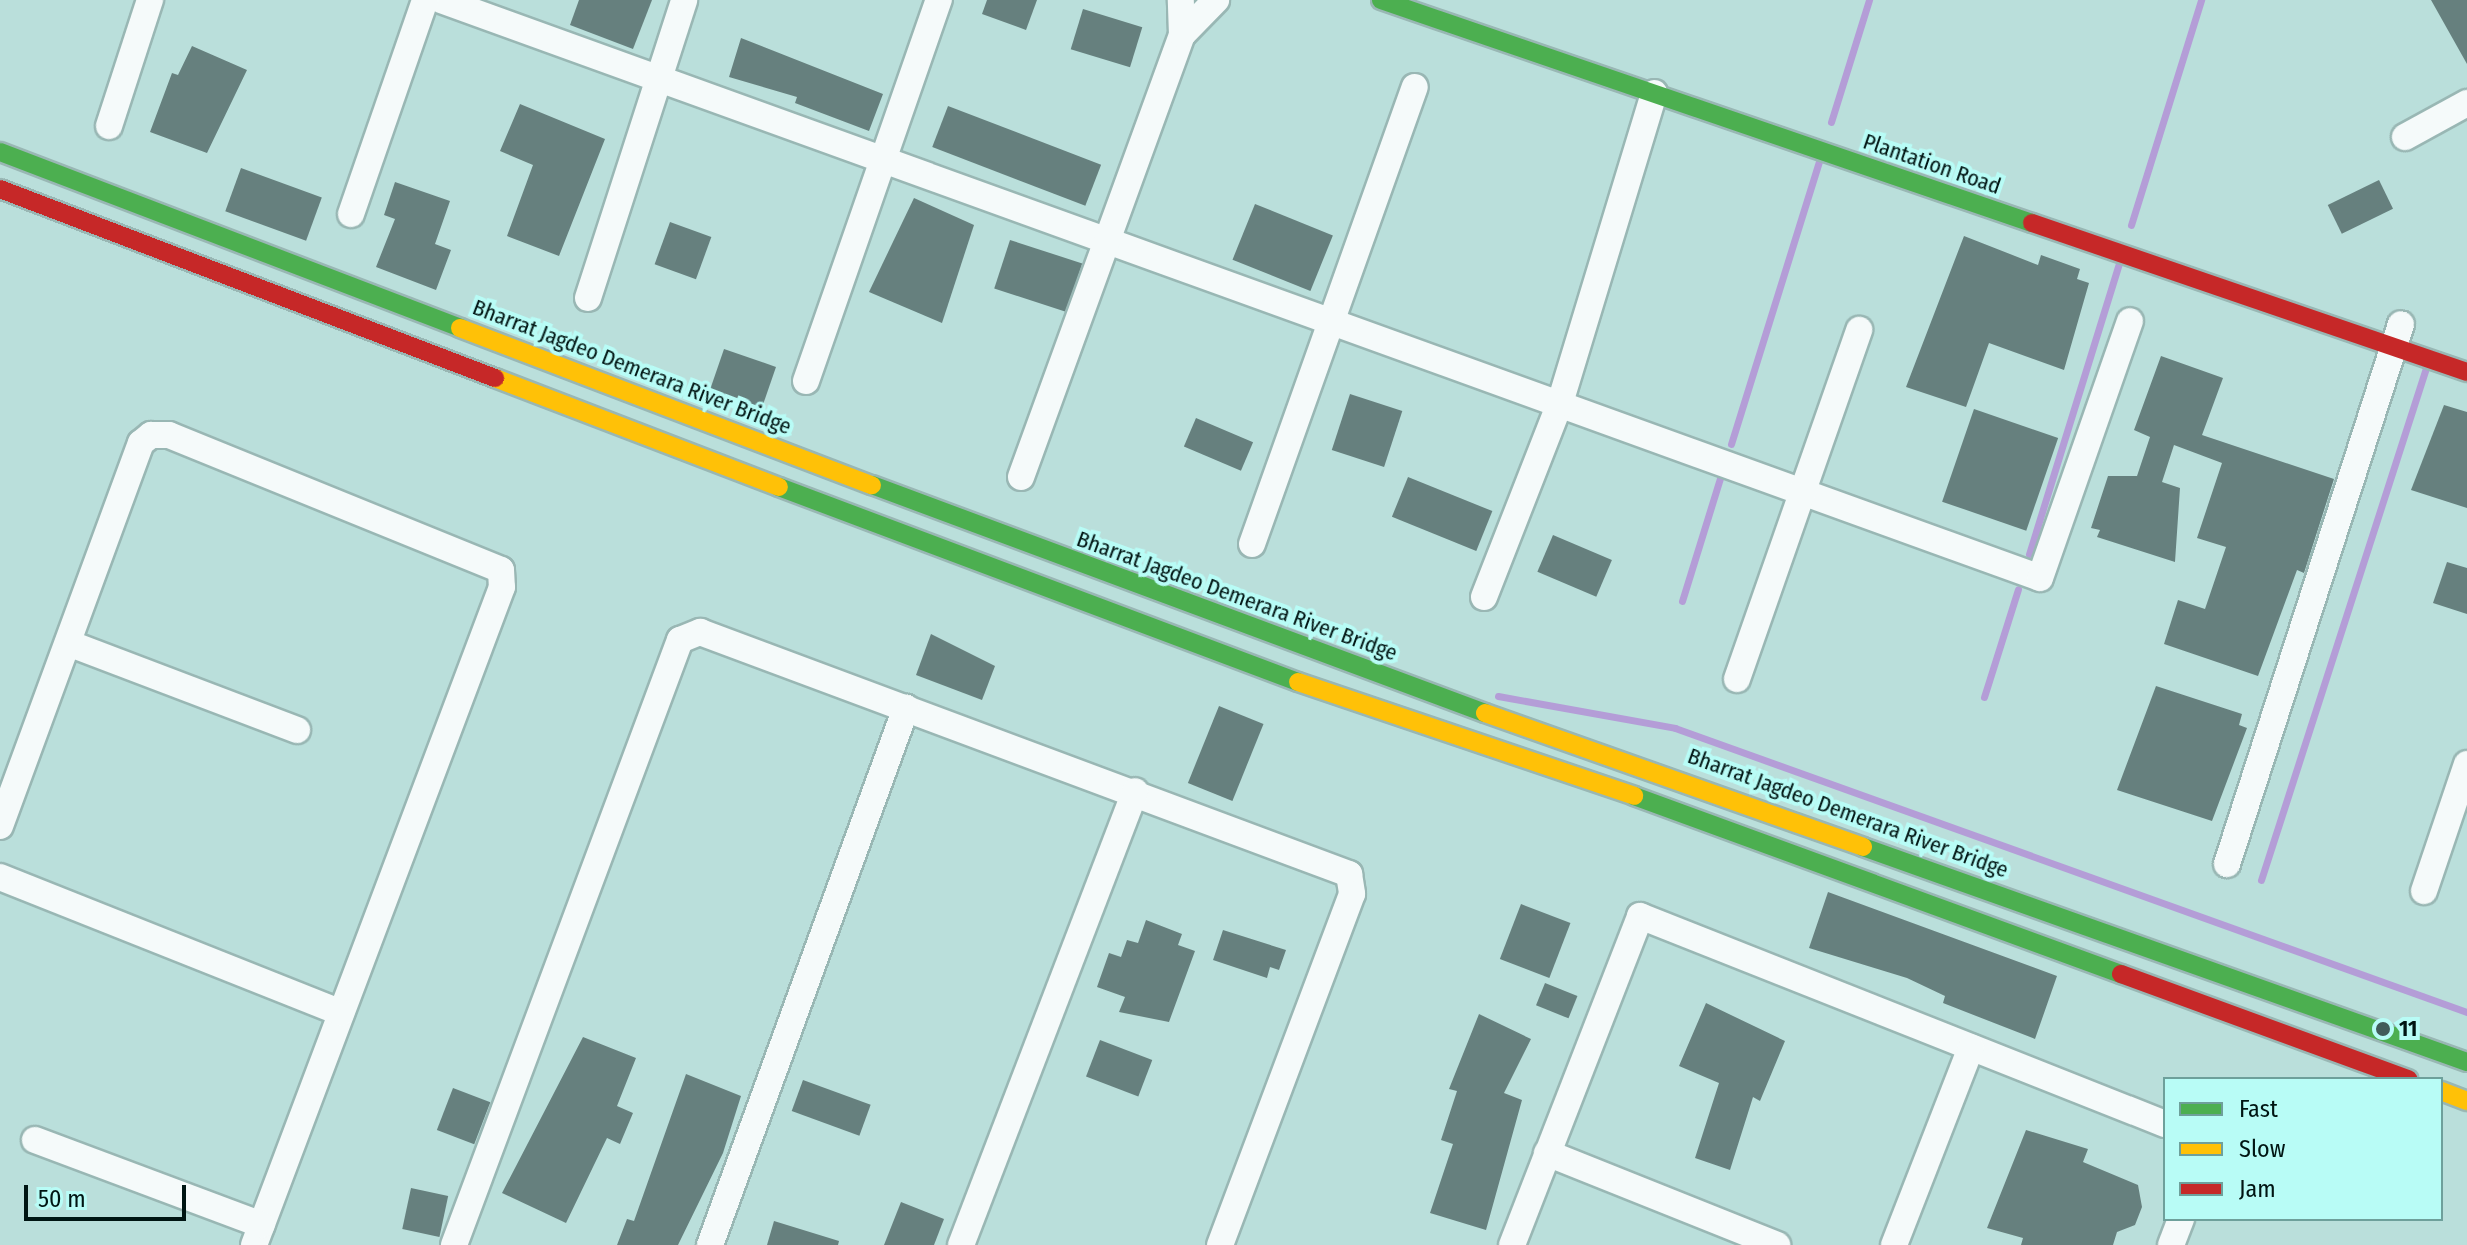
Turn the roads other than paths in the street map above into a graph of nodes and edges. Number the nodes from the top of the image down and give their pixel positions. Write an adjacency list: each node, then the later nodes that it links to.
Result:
1 (150, 0): 14 (street)
2 (425, 0): 19 (street)
3 (441, 0): 10 (street)
4 (684, 0): 10 (street)
5 (939, 0): 17 (street)
6 (1181, 0): 9 (street)
7 (1216, 0): 9 (street)
8 (1381, 0): 12 (main road, Plantation Road)
9 (1182, 35): 20 (street)
10 (657, 78): 17 (street); 21 (street)
11 (1415, 87): 23 (street)
12 (1654, 93): 25 (main road, Plantation Road); 29 (street)
13 (2467, 103): 15 (street)
14 (109, 126)
15 (2405, 137)
16 (0, 152): 46 (main road, Bharrat Jagdeo Demerara River Bridge)
17 (884, 160): 20 (street); 28 (street)
18 (0, 189): 47 (main road)
19 (351, 214)
20 (1105, 240): 23 (street); 30 (street)
21 (588, 298)
22 (2130, 321): 31 (street)
23 (1333, 323): 29 (street); 32 (street)
24 (1859, 330): 31 (street)
25 (2393, 330): 26 (main road, Plantation Road); 27 (main road, Plantation Road); 41 (street)
26 (2427, 333)
27 (2467, 372)
28 (806, 381)
29 (1560, 403): 31 (street); 33 (street)
30 (1021, 477)
31 (1800, 487): 35 (street)
32 (1252, 544)
33 (1484, 597)
34 (68, 643): 37 (street); 40 (street); 44 (street)
35 (1737, 679)
36 (906, 708): 39 (street); 55 (street); 56 (street)
37 (297, 730)
38 (2467, 764): 43 (street)
39 (1135, 791): 57 (street); 58 (street)
40 (0, 826)
41 (2227, 864)
42 (0, 877): 44 (street)
43 (2424, 891)
44 (341, 1013): 54 (street)
45 (1971, 1048): 50 (street); 52 (street); 61 (street)
46 (2467, 1062)
47 (2403, 1077)
48 (2443, 1092): 49 (main road)
49 (2467, 1101)
50 (2163, 1123)
51 (35, 1140): 54 (street)
52 (1547, 1153): 59 (street); 60 (street)
53 (2180, 1221): 62 (street)
54 (258, 1235)
55 (454, 1245)
56 (710, 1245)
57 (961, 1245)
58 (1220, 1245)
59 (1512, 1245)
60 (1777, 1245)
61 (1894, 1245)
62 (2171, 1245)

